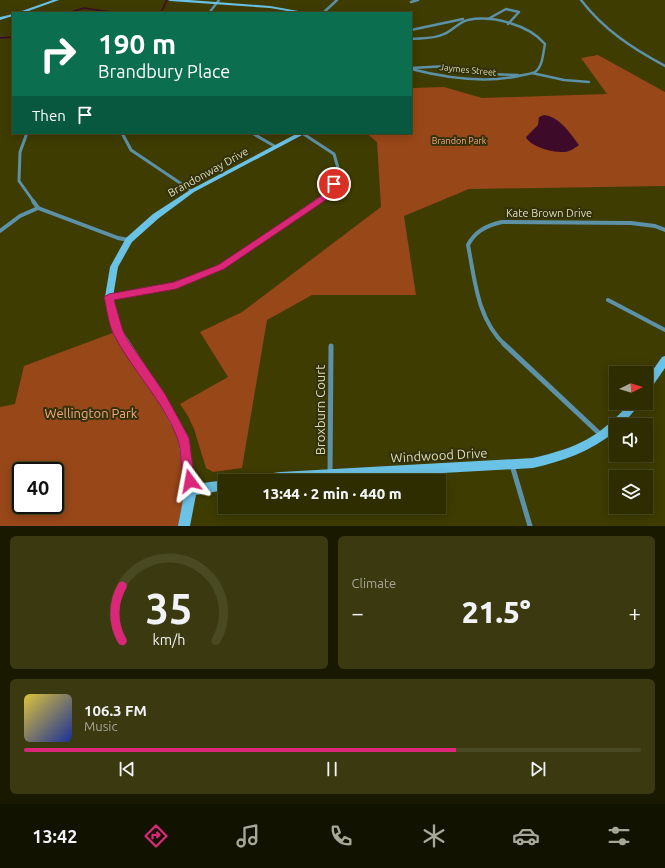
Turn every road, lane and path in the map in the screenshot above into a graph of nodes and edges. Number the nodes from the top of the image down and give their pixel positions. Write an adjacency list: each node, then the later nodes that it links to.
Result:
1 (57, 0): 8 (street)
2 (171, 0): 6 (street)
3 (337, 0): 11 (street)
4 (418, 0): 7 (street)
5 (581, 0): 19 (street)
6 (218, 2): 9 (street); 10 (street)
7 (411, 2)
8 (21, 12)
9 (210, 12)
10 (302, 12)
11 (324, 12)
12 (12, 15): 13 (street)
13 (0, 19)
14 (470, 19): 15 (street); 17 (street); 18 (street)
15 (488, 19): 16 (street); 16 (street)
16 (508, 24): 22 (street)
17 (412, 30)
18 (412, 39)
19 (665, 66)
20 (412, 69): 23 (street, Jaymes Street)
21 (412, 69): 23 (street, Jaymes Street)
22 (532, 73): 23 (street, Jaymes Street); 24 (street)
23 (524, 75)
24 (589, 82)
25 (27, 134): 32 (street)
26 (123, 134): 31 (street)
27 (254, 134): 30 (street)
28 (301, 134): 30 (street, Brandonway Drive)
29 (304, 134): 36 (street)
30 (276, 147): 31 (street, Brandonway Drive)
31 (192, 191): 35 (street, Brandonway Drive)
32 (38, 208): 34 (street); 35 (street)
33 (665, 230): 46 (street, Kate Brown Drive)
34 (0, 231)
35 (129, 240): 36 (street, Brandonway Drive)
36 (109, 297): 50 (street, Brandonway Drive)
37 (608, 300): 38 (street)
38 (665, 330)
39 (331, 346): 48 (street, Broxburn Court)
40 (665, 360): 41 (street)
41 (662, 371): 42 (street)
42 (653, 381)
43 (630, 410): 44 (street, Windwood Drive)
44 (622, 418)
45 (609, 431): 46 (street, Windwood Drive)
46 (602, 437): 47 (street, Windwood Drive)
47 (512, 465): 48 (street, Windwood Drive); 52 (street)
48 (330, 474)
49 (218, 486): 50 (street)
50 (191, 490): 51 (street, Brandonway Drive)
51 (184, 526)
52 (530, 526)

